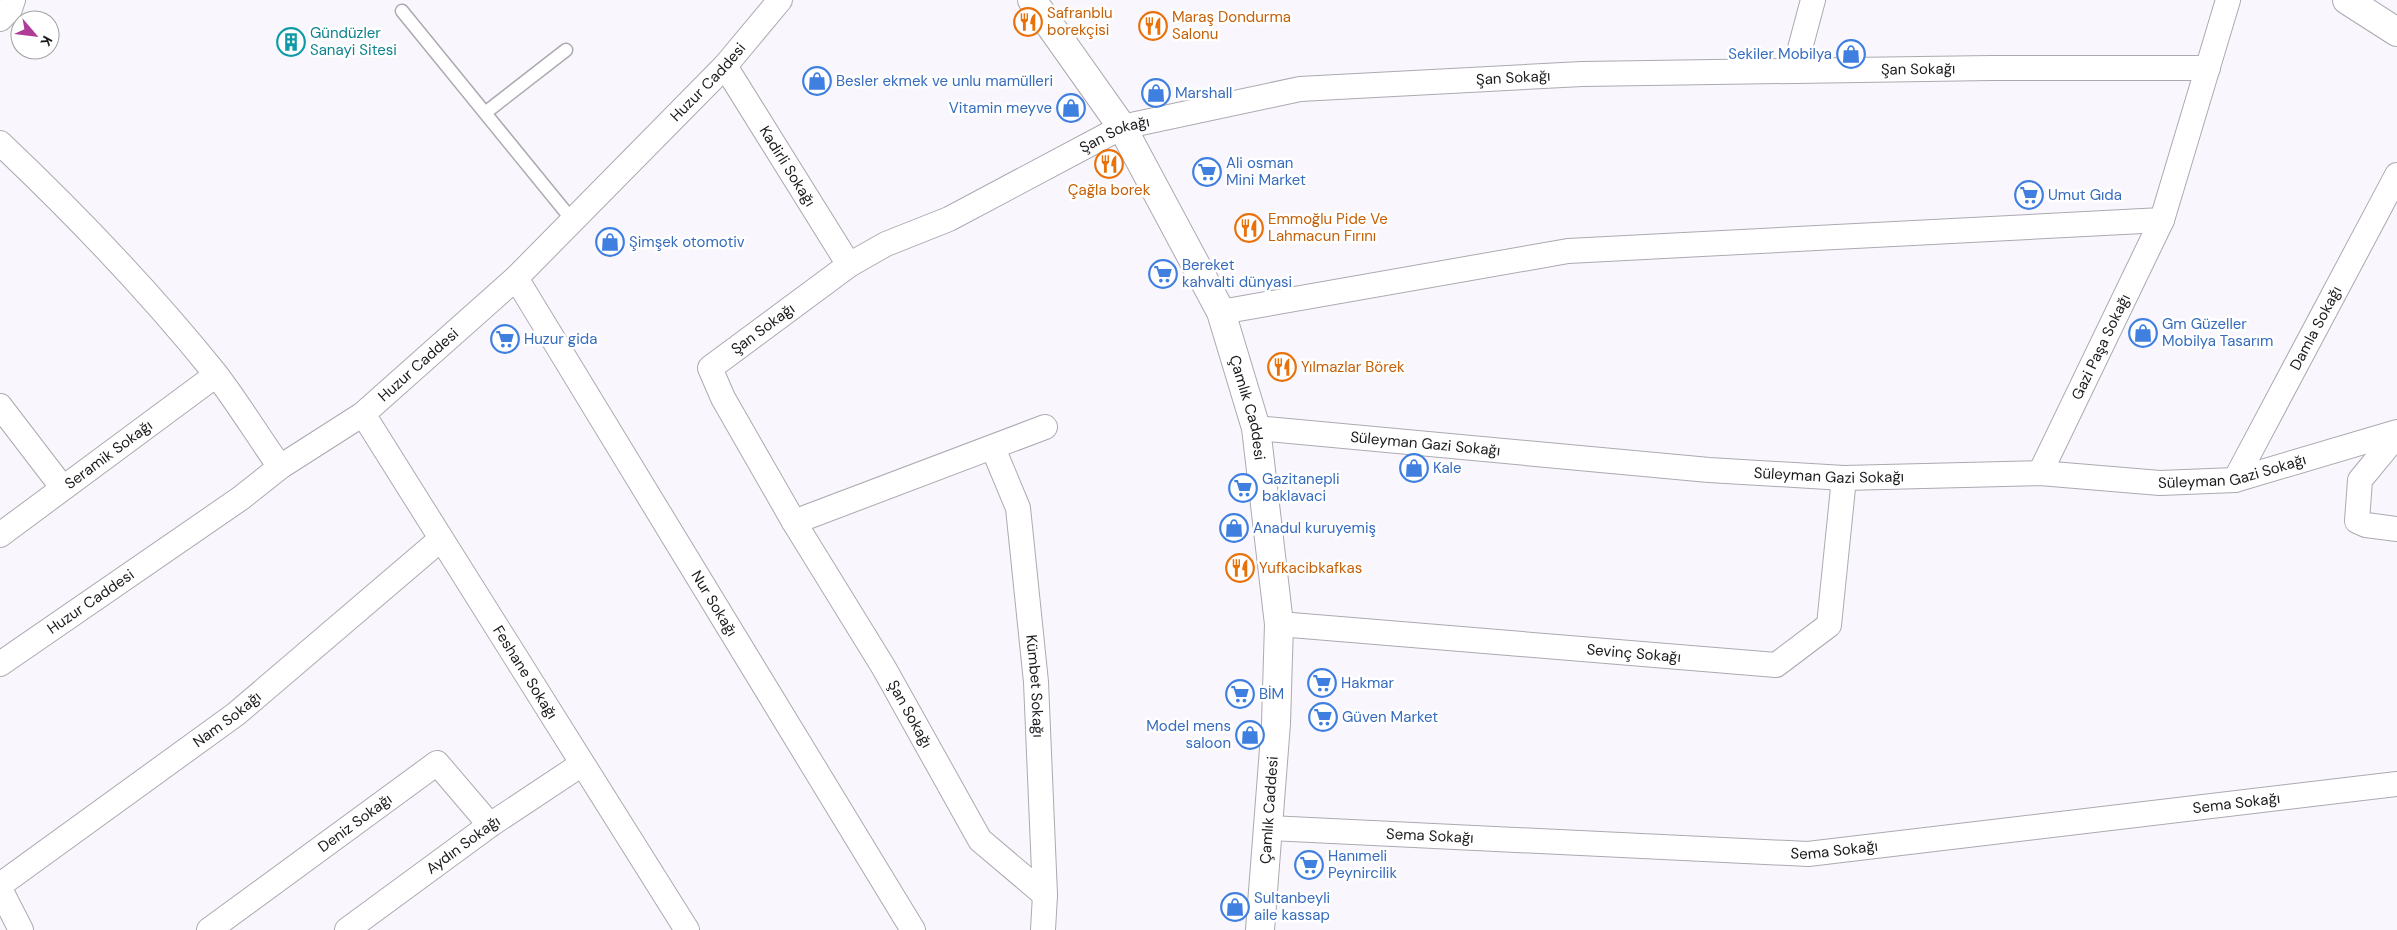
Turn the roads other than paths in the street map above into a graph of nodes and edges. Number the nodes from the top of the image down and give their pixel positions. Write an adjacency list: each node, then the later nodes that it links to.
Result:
1 (13, 0): 8 (street)
2 (780, 0): 11 (street, Huzur Caddesi)
3 (1032, 0): 15 (street, Çamlık Caddesi)
4 (1813, 0): 13 (street)
5 (2228, 0): 12 (street, Gazi Paşa Sokağı)
6 (2347, 0): 9 (street)
7 (402, 11): 14 (lane)
8 (0, 19)
9 (2397, 32)
10 (566, 50): 14 (lane)
11 (725, 66): 19 (street, Huzur Caddesi); 20 (street, Kadirli Sokağı)
12 (2208, 68): 13 (street, Şan Sokağı); 18 (street, Gazi Paşa Sokağı)
13 (1794, 71): 15 (street, Şan Sokağı)
14 (485, 113): 19 (lane)
15 (1122, 127): 20 (street, Şan Sokağı); 22 (street, Çamlık Caddesi)
16 (0, 142): 23 (street)
17 (2397, 176): 33 (street, Damla Sokağı)
18 (2162, 220): 22 (street); 31 (street, Gazi Paşa Sokağı)
19 (573, 221): 21 (street, Huzur Caddesi)
20 (849, 264): 35 (street, Şan Sokağı)
21 (516, 278): 25 (street, Huzur Caddesi); 51 (street, Nur Sokağı)
22 (1221, 312): 27 (street, Çamlık Caddesi)
23 (216, 375): 30 (street); 34 (street, Seramik Sokağı)
24 (0, 406): 34 (street)
25 (363, 414): 30 (street, Huzur Caddesi); 38 (street, Feshane Sokağı)
26 (1045, 427): 29 (street)
27 (1256, 428): 32 (street, Süleyman Gazi Sokağı); 39 (street, Çamlık Caddesi)
28 (2397, 433): 33 (street, Süleyman Gazi Sokağı); 36 (street, Süleyman Gazi Sokağı)
29 (993, 448): 35 (street); 46 (street, Kümbet Sokağı)
30 (280, 467): 40 (street, Huzur Caddesi)
31 (2040, 474): 32 (street, Süleyman Gazi Sokağı); 33 (street, Süleyman Gazi Sokağı)
32 (1844, 478): 39 (street, Sevinç Sokağı)
33 (2235, 480)
34 (62, 487): 37 (street, Seramik Sokağı)
35 (794, 522): 46 (street, Şan Sokağı)
36 (2397, 529)
37 (0, 535)
38 (441, 539): 41 (street, Feshane Sokağı); 45 (street, Nam Sokağı)
39 (1279, 624): 44 (street, Çamlık Caddesi)
40 (0, 664)
41 (582, 764): 43 (street, Aydın Sokağı); 50 (street, Feshane Sokağı)
42 (2397, 784): 44 (street, Sema Sokağı)
43 (490, 825): 48 (street, Deniz Sokağı); 49 (street, Aydın Sokağı)
44 (1269, 828): 53 (street, Çamlık Caddesi)
45 (0, 887): 47 (street)
46 (1045, 895): 52 (street, Kümbet Sokağı)
47 (21, 930)
48 (209, 930)
49 (347, 930)
50 (687, 930)
51 (912, 930)
52 (1043, 930)
53 (1260, 930)

